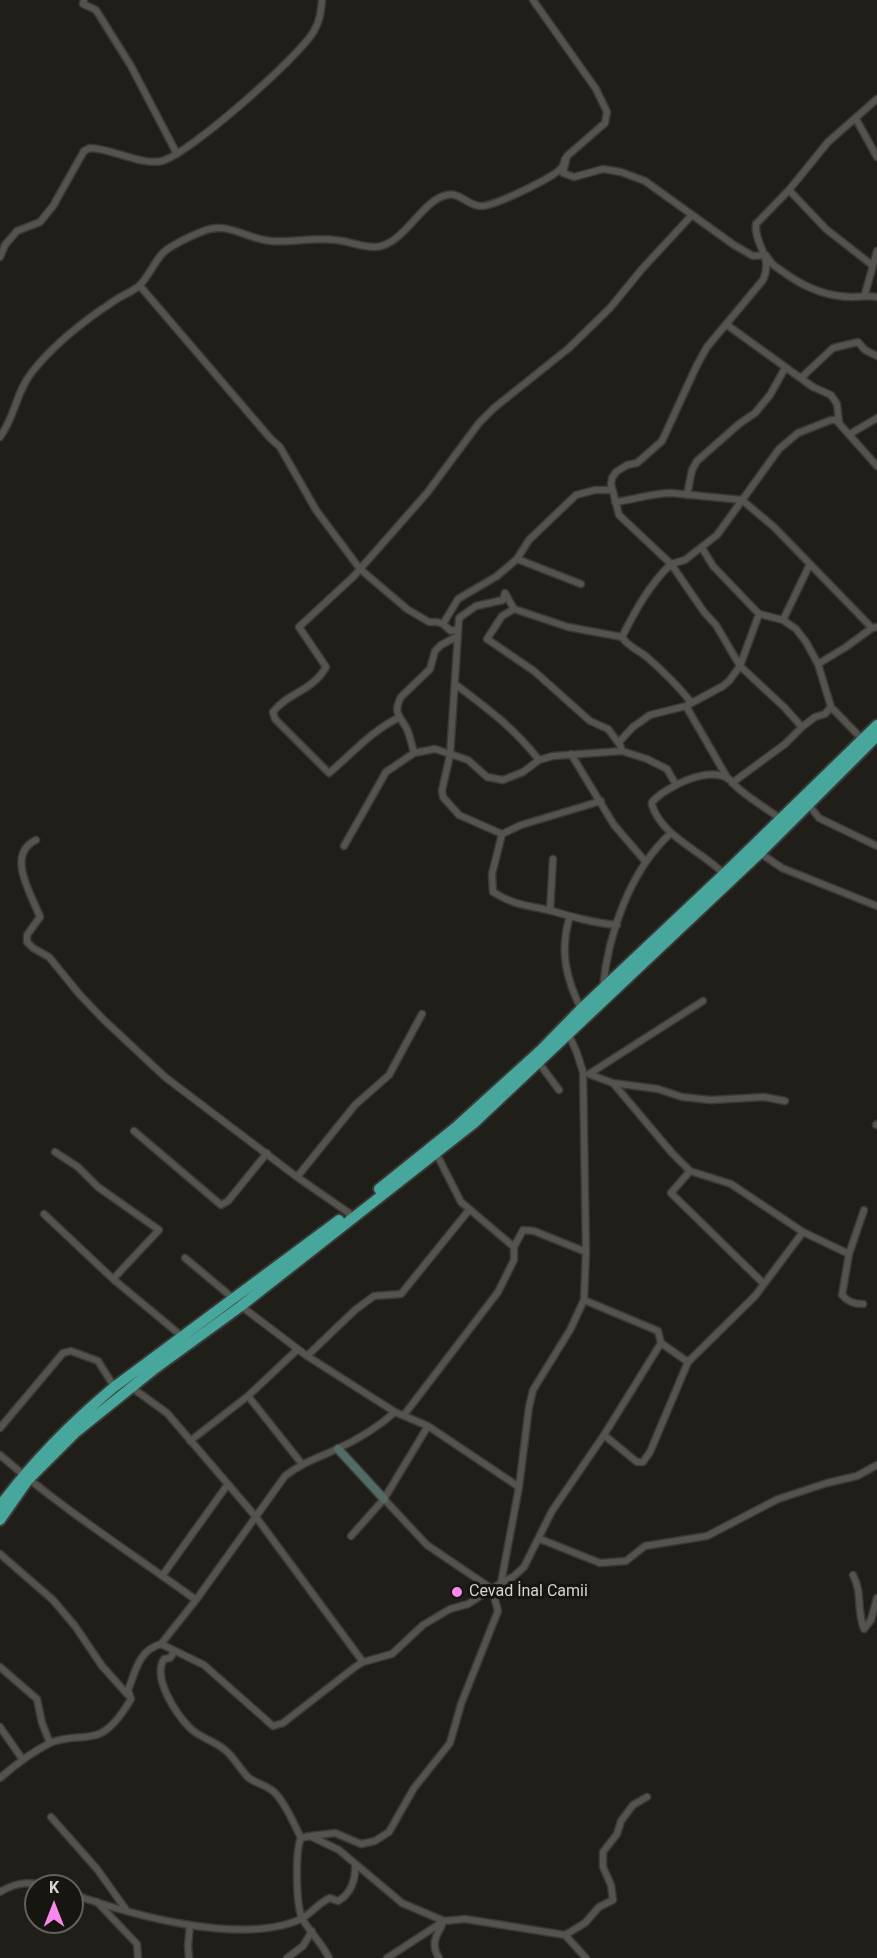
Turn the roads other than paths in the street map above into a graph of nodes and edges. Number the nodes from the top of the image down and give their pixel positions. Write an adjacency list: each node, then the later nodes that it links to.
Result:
1 (84, 0): 6 (street)
2 (322, 0): 6 (street)
3 (533, 0): 8 (street)
4 (877, 99): 5 (street)
5 (856, 119): 7 (street); 9 (street)
6 (177, 154): 13 (street)
7 (877, 157)
8 (565, 159): 10 (street); 15 (street)
9 (789, 190): 12 (street); 14 (street)
10 (691, 216): 12 (street); 35 (street)
11 (877, 251): 14 (street)
12 (766, 255): 16 (street); 18 (street)
13 (0, 257)
14 (872, 265): 16 (street)
15 (140, 286): 25 (street); 35 (street)
16 (865, 294): 17 (street)
17 (877, 297)
18 (727, 325): 20 (street); 27 (street)
19 (877, 356): 21 (street)
20 (785, 368): 21 (street); 28 (street)
21 (802, 377): 23 (street)
22 (877, 418): 24 (street)
23 (839, 423): 24 (street); 29 (street)
24 (850, 434): 26 (street)
25 (0, 437)
26 (877, 466)
27 (612, 490): 30 (street); 32 (street)
28 (687, 495): 29 (street); 30 (street)
29 (742, 500): 31 (street); 34 (street)
30 (615, 502): 33 (street)
31 (702, 548): 33 (street); 38 (street)
32 (517, 559): 36 (street); 40 (street)
33 (671, 564): 43 (street); 45 (street)
34 (810, 564): 39 (street); 41 (street)
35 (360, 569): 40 (street); 49 (street)
36 (581, 584)
37 (514, 609): 42 (street); 43 (street); 53 (street)
38 (759, 614): 39 (street); 45 (street)
39 (783, 620): 44 (street)
40 (443, 624): 42 (street)
41 (875, 627): 44 (street)
42 (458, 632): 46 (street); 49 (street)
43 (622, 637): 47 (street)
44 (818, 664): 48 (street)
45 (740, 666): 47 (street); 51 (street)
46 (455, 684): 58 (street); 59 (street)
47 (689, 704): 53 (street); 60 (street)
48 (831, 707): 51 (street); 54 (street)
49 (398, 718): 56 (street)
50 (877, 725): 54 (highway)
51 (802, 727): 60 (street)
52 (877, 736): 54 (highway)
53 (619, 742): 55 (street)
54 (865, 742): 63 (highway); 64 (highway)
55 (622, 751): 57 (street); 61 (street)
56 (414, 753): 58 (street); 68 (street)
57 (571, 754): 59 (street); 62 (street)
58 (450, 755): 59 (street); 66 (street)
59 (539, 760)
60 (730, 781): 61 (street); 64 (street)
61 (676, 785): 65 (street)
62 (601, 801): 66 (street); 72 (street)
63 (808, 804): 69 (street); 70 (highway)
64 (781, 819): 73 (highway)
65 (671, 833): 72 (street); 73 (street)
66 (502, 834): 75 (street)
67 (36, 840): 92 (street)
68 (344, 846)
69 (877, 846)
70 (760, 853): 74 (street); 78 (highway)
71 (553, 859): 75 (street)
72 (645, 861): 77 (street)
73 (724, 874): 78 (highway)
74 (877, 906)
75 (550, 910): 76 (street)
76 (570, 916): 77 (street); 80 (street)
77 (617, 925): 78 (street)
78 (602, 995): 80 (highway)
79 (703, 1001): 85 (street)
80 (583, 1012): 82 (highway); 98 (highway)
81 (422, 1014): 94 (street)
82 (569, 1035): 83 (highway); 84 (street)
83 (539, 1063): 87 (street); 91 (highway)
84 (583, 1072): 85 (street); 101 (street)
85 (591, 1075): 86 (street)
86 (613, 1083): 88 (street); 93 (street)
87 (559, 1090)
88 (785, 1101)
89 (134, 1131): 92 (street)
90 (55, 1152): 104 (street)
91 (436, 1153): 95 (street); 98 (highway)
92 (267, 1154): 94 (street)
93 (690, 1171): 99 (street); 105 (street)
94 (297, 1177): 98 (street)
95 (469, 1210): 100 (street); 112 (street)
96 (864, 1210): 102 (street)
97 (44, 1214): 104 (street)
98 (349, 1217): 107 (highway)
99 (803, 1232): 102 (street); 105 (street)
100 (514, 1247): 101 (street); 118 (street)
101 (586, 1252): 106 (street)
102 (849, 1254): 108 (street)
103 (185, 1258): 107 (street)
104 (113, 1279): 109 (street)
105 (764, 1284): 113 (street)
106 (584, 1300): 110 (street); 129 (street)
107 (237, 1303): 109 (highway); 111 (street)
108 (863, 1304)
109 (186, 1340): 114 (highway); 115 (highway)
110 (661, 1343): 113 (street); 121 (street)
111 (298, 1349): 112 (street); 116 (street)
112 (307, 1356): 117 (street)
113 (688, 1362): 121 (street)
114 (131, 1387): 115 (highway); 122 (street)
115 (116, 1392): 120 (street); 127 (highway)
116 (248, 1396): 122 (street); 125 (street)
117 (394, 1412): 118 (street); 123 (street)
118 (404, 1415): 119 (street)
119 (428, 1426): 129 (street); 130 (street)
120 (0, 1428)
121 (604, 1435): 135 (street)
122 (190, 1442): 128 (street)
123 (338, 1449): 125 (street); 130 (street)
124 (0, 1455): 127 (street)
125 (302, 1464): 132 (street)
126 (877, 1466): 135 (street)
127 (26, 1477): 131 (highway); 133 (highway); 138 (street)
128 (228, 1484): 132 (street); 138 (street)
129 (519, 1487): 139 (street)
130 (384, 1499): 134 (street); 140 (street)
131 (0, 1506)
132 (256, 1517): 142 (street); 145 (street)
133 (0, 1520)
134 (351, 1536)
135 (540, 1539): 139 (street)
136 (0, 1554): 147 (street)
137 (853, 1575): 141 (street)
138 (162, 1576): 142 (street)
139 (501, 1583): 140 (street)
140 (492, 1589): 145 (street); 154 (street)
141 (877, 1598)
142 (196, 1600): 143 (street)
143 (161, 1644): 144 (street); 147 (street)
144 (174, 1652): 145 (street); 155 (street)
145 (363, 1662)
146 (0, 1667): 149 (street)
147 (131, 1699): 149 (street)
148 (0, 1727): 150 (street)
149 (50, 1743): 150 (street)
150 (23, 1760): 151 (street)
151 (0, 1778)
152 (647, 1797): 166 (street)
153 (51, 1817): 161 (street)
154 (310, 1836): 155 (street); 156 (street)
155 (302, 1838): 162 (street)
156 (355, 1865): 162 (street); 163 (street)
157 (24, 1883): 158 (street)
158 (0, 1892)
159 (84, 1898): 160 (street)
160 (96, 1902): 161 (street); 167 (street)
161 (127, 1911): 164 (street)
162 (302, 1918): 164 (street); 165 (street)
163 (444, 1922): 166 (street); 171 (street); 172 (street)
164 (190, 1924): 168 (street)
165 (312, 1931): 169 (street); 170 (street)
166 (565, 1935): 173 (street)
167 (138, 1958)
168 (189, 1958)
169 (287, 1958)
170 (329, 1958)
171 (387, 1958)
172 (439, 1958)
173 (586, 1958)

